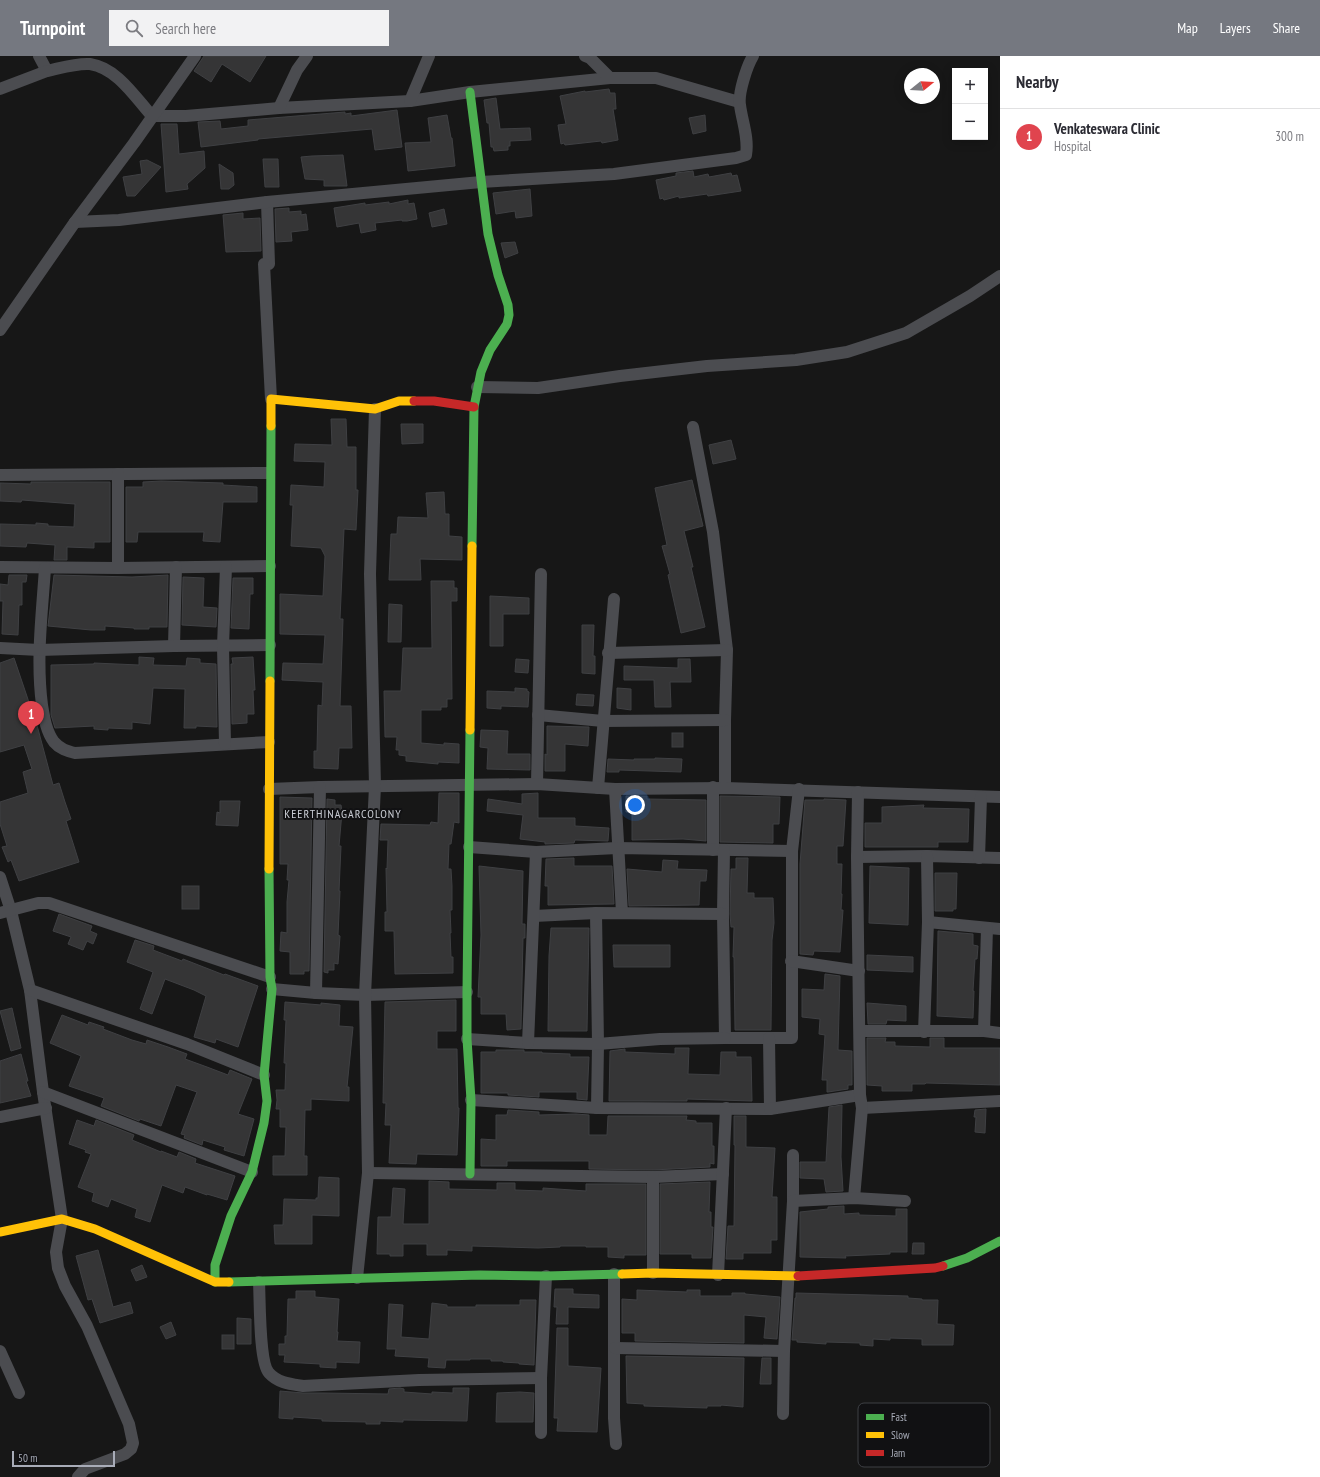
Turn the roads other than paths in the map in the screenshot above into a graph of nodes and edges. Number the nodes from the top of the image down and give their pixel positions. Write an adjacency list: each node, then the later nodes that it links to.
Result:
1 (39, 56): 8 (street)
2 (194, 56): 7 (street)
3 (307, 56): 14 (street)
4 (429, 56): 12 (street)
5 (585, 56): 9 (street)
6 (753, 56): 13 (street)
7 (186, 61): 15 (street)
8 (47, 71): 10 (street); 15 (street)
9 (610, 78): 11 (street); 13 (street)
10 (2, 84)
11 (470, 92): 12 (street); 16 (street)
12 (410, 101): 14 (street)
13 (739, 102): 16 (street)
14 (279, 108): 15 (street)
15 (152, 116): 18 (street)
16 (481, 182): 17 (street); 21 (street)
17 (267, 202): 18 (street); 22 (street)
18 (75, 222): 20 (street)
19 (1000, 276): 21 (street)
20 (0, 330)
21 (477, 387): 23 (street)
22 (271, 399): 24 (street); 26 (street)
23 (474, 408): 24 (street); 51 (street)
24 (375, 409): 50 (street)
25 (693, 427): 42 (street)
26 (269, 473): 28 (street); 29 (street)
27 (0, 474): 28 (street)
28 (118, 474): 34 (street)
29 (270, 566): 31 (street); 37 (street)
30 (176, 567): 31 (street); 34 (street); 38 (street)
31 (226, 567): 39 (street)
32 (0, 568): 33 (street)
33 (46, 568): 34 (street); 41 (street)
34 (118, 568)
35 (541, 574): 44 (street)
36 (614, 598): 43 (street)
37 (270, 645): 39 (street); 47 (street)
38 (174, 646): 39 (street); 41 (street)
39 (223, 646): 48 (street)
40 (0, 648): 41 (street)
41 (39, 650): 48 (street)
42 (727, 650): 43 (street); 45 (street)
43 (608, 653): 46 (street)
44 (538, 715): 46 (street); 49 (street)
45 (725, 720): 46 (street); 53 (street)
46 (603, 721): 54 (street)
47 (269, 742): 48 (street); 55 (street)
48 (225, 744)
49 (537, 784): 51 (street); 54 (street)
50 (375, 786): 51 (street); 52 (street); 85 (street)
51 (469, 786): 61 (street)
52 (320, 787): 55 (street); 84 (street)
53 (719, 787): 56 (street); 57 (street); 63 (street)
54 (598, 788): 56 (street)
55 (269, 789): 81 (street)
56 (615, 789): 62 (street)
57 (799, 789): 58 (street); 64 (street)
58 (858, 792): 59 (street); 67 (street)
59 (981, 797): 60 (street); 68 (street)
60 (1000, 797)
61 (469, 847): 65 (street); 83 (street)
62 (617, 848): 63 (street); 65 (street); 73 (street)
63 (719, 850): 64 (street); 74 (street)
64 (792, 851): 79 (street)
65 (536, 852): 75 (street)
66 (927, 856): 67 (street); 68 (street); 76 (street)
67 (857, 857): 80 (street)
68 (979, 858): 69 (street)
69 (1000, 858)
70 (0, 876): 71 (street)
71 (5, 912): 81 (street); 82 (street)
72 (596, 913): 73 (street); 75 (street); 94 (street)
73 (622, 913): 74 (street)
74 (723, 914): 90 (street)
75 (534, 916): 93 (street)
76 (928, 922): 77 (street); 88 (street)
77 (987, 928): 78 (street); 87 (street)
78 (1000, 929)
79 (791, 961): 80 (street); 91 (street)
80 (859, 971): 86 (street)
81 (271, 983): 84 (street); 95 (street)
82 (30, 990): 95 (street); 96 (street)
83 (468, 992): 85 (street); 92 (street)
84 (316, 993): 85 (street)
85 (365, 995): 108 (street)
86 (860, 1031): 88 (street); 97 (street)
87 (984, 1031): 88 (street); 89 (street)
88 (924, 1032)
89 (1000, 1033)
90 (725, 1038): 91 (street); 94 (street)
91 (769, 1038): 103 (street)
92 (467, 1039): 93 (street); 98 (street)
93 (528, 1043): 94 (street)
94 (598, 1044): 101 (street)
95 (264, 1075): 107 (street)
96 (43, 1092): 100 (street); 107 (street)
97 (860, 1095): 103 (street); 104 (street)
98 (471, 1100): 101 (street); 109 (street)
99 (1000, 1101): 104 (street)
100 (46, 1108): 105 (street); 115 (street)
101 (597, 1108): 102 (street)
102 (726, 1108): 103 (street); 110 (street)
103 (770, 1108)
104 (862, 1108): 112 (street)
105 (0, 1117)
106 (793, 1155): 113 (street)
107 (252, 1172): 124 (street)
108 (368, 1173): 109 (street); 123 (street)
109 (470, 1174): 111 (street)
110 (723, 1174): 111 (street); 120 (street)
111 (653, 1177): 118 (street)
112 (854, 1198): 113 (street); 114 (street)
113 (793, 1200): 122 (street)
114 (905, 1202)
115 (62, 1219): 116 (street); 124 (street); 134 (street)
116 (0, 1232)
117 (1000, 1240): 122 (street)
118 (653, 1273): 119 (street); 120 (street)
119 (614, 1274): 121 (street); 126 (street)
120 (718, 1275): 122 (street)
121 (546, 1276): 123 (street); 129 (street)
122 (789, 1277): 128 (street)
123 (357, 1278): 125 (street)
124 (215, 1282): 125 (street)
125 (259, 1282): 129 (street)
126 (615, 1348): 128 (street); 133 (street)
127 (0, 1351): 130 (street)
128 (784, 1351): 131 (street)
129 (541, 1378): 132 (street)
130 (19, 1393)
131 (783, 1414)
132 (541, 1433)
133 (616, 1444)
134 (78, 1477)

